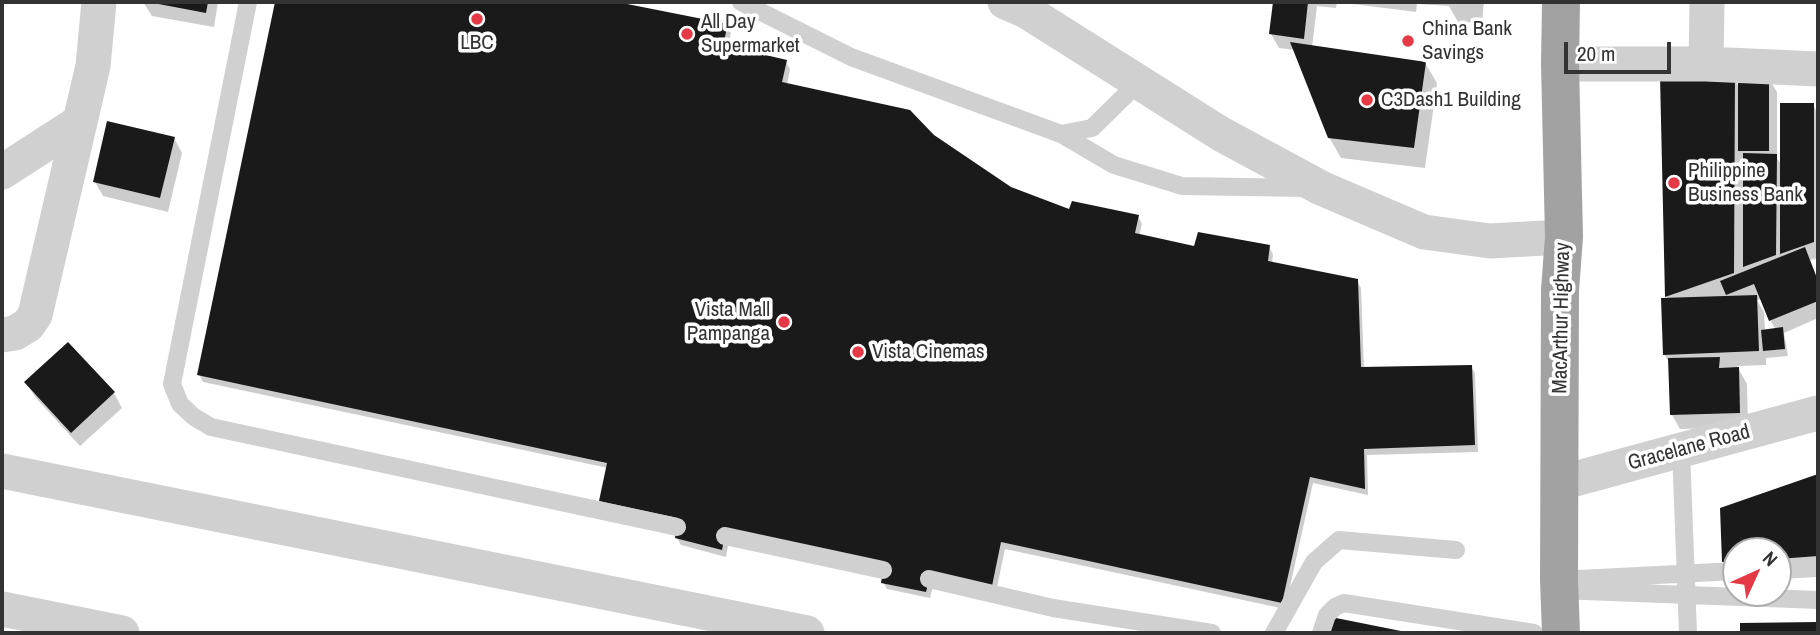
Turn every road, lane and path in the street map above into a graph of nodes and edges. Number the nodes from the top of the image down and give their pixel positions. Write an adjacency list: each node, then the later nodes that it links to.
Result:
1 (99, 2): 11 (street)
2 (248, 2): 21 (lane)
3 (741, 2): 12 (lane)
4 (1005, 2): 10 (street)
5 (1561, 2): 7 (highway, MacArthur Highway)
6 (1707, 2): 8 (street)
7 (1560, 64): 8 (street); 15 (highway, MacArthur Highway)
8 (1706, 64): 9 (street)
9 (1818, 69)
10 (1139, 82): 12 (lane); 14 (street)
11 (78, 123): 13 (street); 16 (street)
12 (1062, 134): 14 (lane)
13 (2, 172)
14 (1321, 188): 15 (street)
15 (1564, 237): 20 (highway, MacArthur Highway)
16 (2, 335)
17 (1818, 413): 18 (street, Gracelane Road)
18 (1681, 450): 20 (street, Gracelane Road); 28 (lane)
19 (2, 471): 35 (street)
20 (1560, 483): 30 (highway, MacArthur Highway)
21 (677, 527)
22 (725, 536): 26 (lane)
23 (1456, 550): 37 (lane)
24 (1818, 567): 25 (lane)
25 (1792, 568)
26 (883, 570)
27 (1722, 572): 28 (lane)
28 (1686, 574): 30 (lane); 31 (lane)
29 (929, 579): 36 (lane)
30 (1559, 585): 31 (lane); 40 (highway, MacArthur Highway)
31 (1687, 595): 32 (lane); 41 (lane)
32 (1818, 600)
33 (2, 609): 34 (street)
34 (122, 633)
35 (807, 633)
36 (1212, 633)
37 (1274, 633)
38 (1321, 633): 39 (lane)
39 (1534, 633)
40 (1561, 633)
41 (1688, 633)

